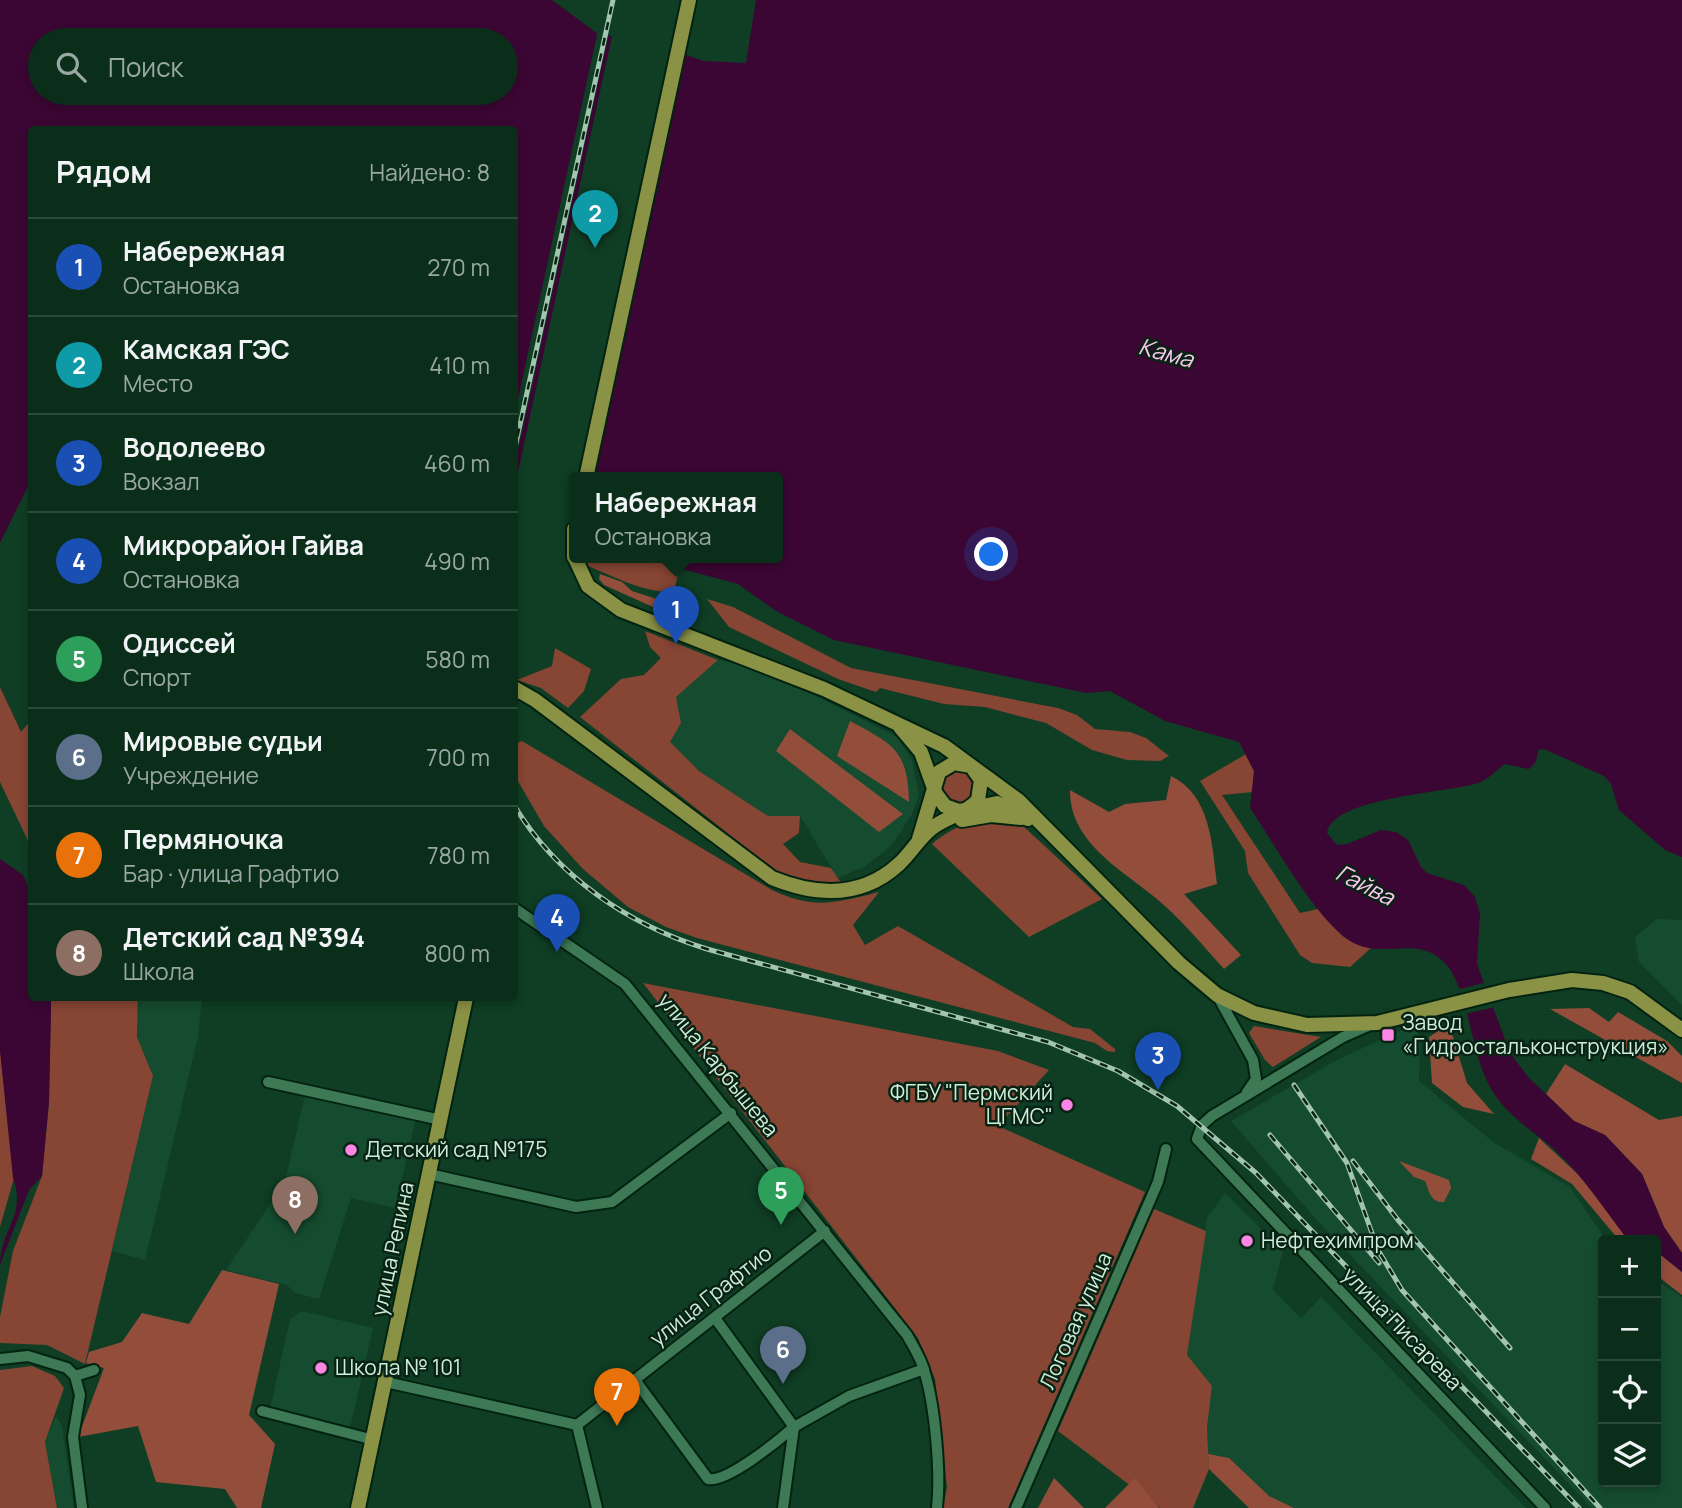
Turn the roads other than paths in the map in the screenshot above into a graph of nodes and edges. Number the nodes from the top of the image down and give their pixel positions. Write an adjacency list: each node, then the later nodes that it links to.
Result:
1 (689, 0): 2 (main road)
2 (587, 472)
3 (577, 563): 5 (main road)
4 (518, 690): 10 (main road)
5 (893, 719): 6 (main road); 7 (main road)
6 (971, 766): 7 (main road); 8 (main road); 9 (main road)
7 (935, 785): 8 (main road); 10 (main road)
8 (968, 808): 9 (main road); 10 (main road)
9 (1047, 832): 10 (main road); 12 (main road)
10 (919, 839)
11 (518, 911): 18 (street, улица Карбышева)
12 (1217, 995): 14 (main road); 17 (street)
13 (465, 1001): 19 (main road, улица Репина)
14 (1377, 1023): 15 (main road); 17 (street)
15 (1682, 1030)
16 (268, 1082): 19 (street)
17 (1247, 1094): 40 (street, улица Писарева)
18 (730, 1113): 21 (street); 22 (street, улица Карбышева)
19 (440, 1120): 21 (main road, улица Репина)
20 (1166, 1149): 39 (street, Логовая улица)
21 (429, 1174): 29 (main road, улица Репина)
22 (825, 1231): 23 (street, улица Графтио); 25 (street, улица Карбышева)
23 (715, 1318): 28 (street, улица Графтио); 32 (street)
24 (0, 1359): 27 (street)
25 (924, 1369): 32 (street); 38 (street, улица Карбышева)
26 (93, 1370): 27 (street)
27 (75, 1376): 34 (street)
28 (635, 1380): 31 (street, улица Графтио); 32 (street)
29 (386, 1382): 31 (street); 33 (main road, улица Репина)
30 (262, 1411): 33 (street)
31 (577, 1425): 36 (street)
32 (794, 1427): 37 (street)
33 (374, 1440): 35 (main road, улица Репина)
34 (82, 1508)
35 (358, 1508)
36 (597, 1508)
37 (783, 1508)
38 (937, 1508)
39 (1016, 1508)
40 (1545, 1508)

